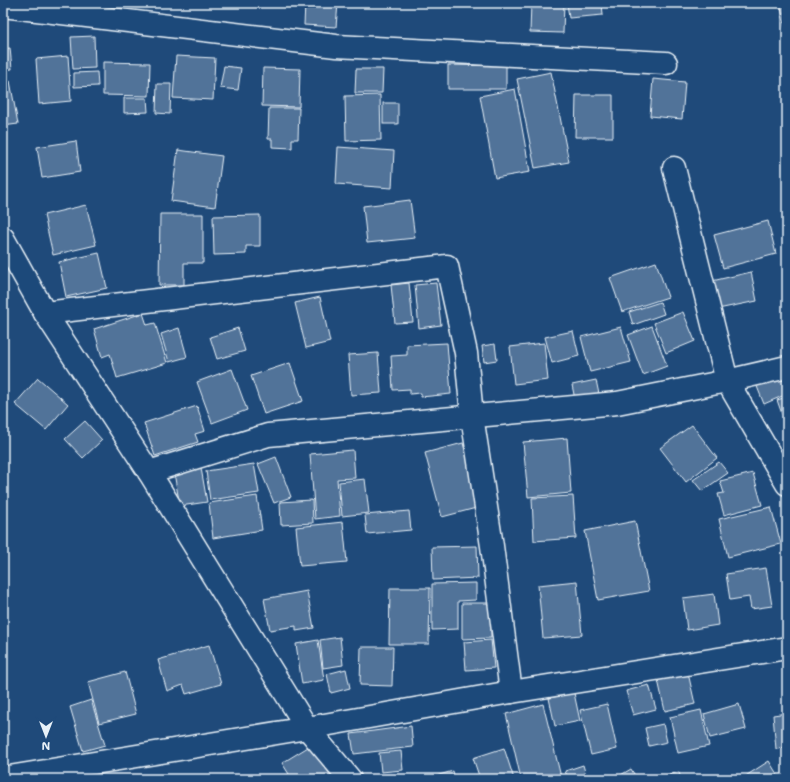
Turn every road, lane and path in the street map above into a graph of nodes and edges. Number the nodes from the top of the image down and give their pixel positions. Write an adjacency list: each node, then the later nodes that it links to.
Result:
1 (3, 6): 2 (street)
2 (666, 63)
3 (674, 168): 7 (street)
4 (3, 238): 5 (street)
5 (45, 313): 8 (street); 9 (street)
6 (787, 366): 7 (street)
7 (727, 381): 8 (street); 10 (street)
8 (472, 416): 9 (street); 12 (street)
9 (149, 472): 13 (street)
10 (787, 484)
11 (787, 648): 12 (street)
12 (511, 692): 13 (street)
13 (307, 728): 14 (street); 15 (street)
14 (3, 778)
15 (350, 779)

